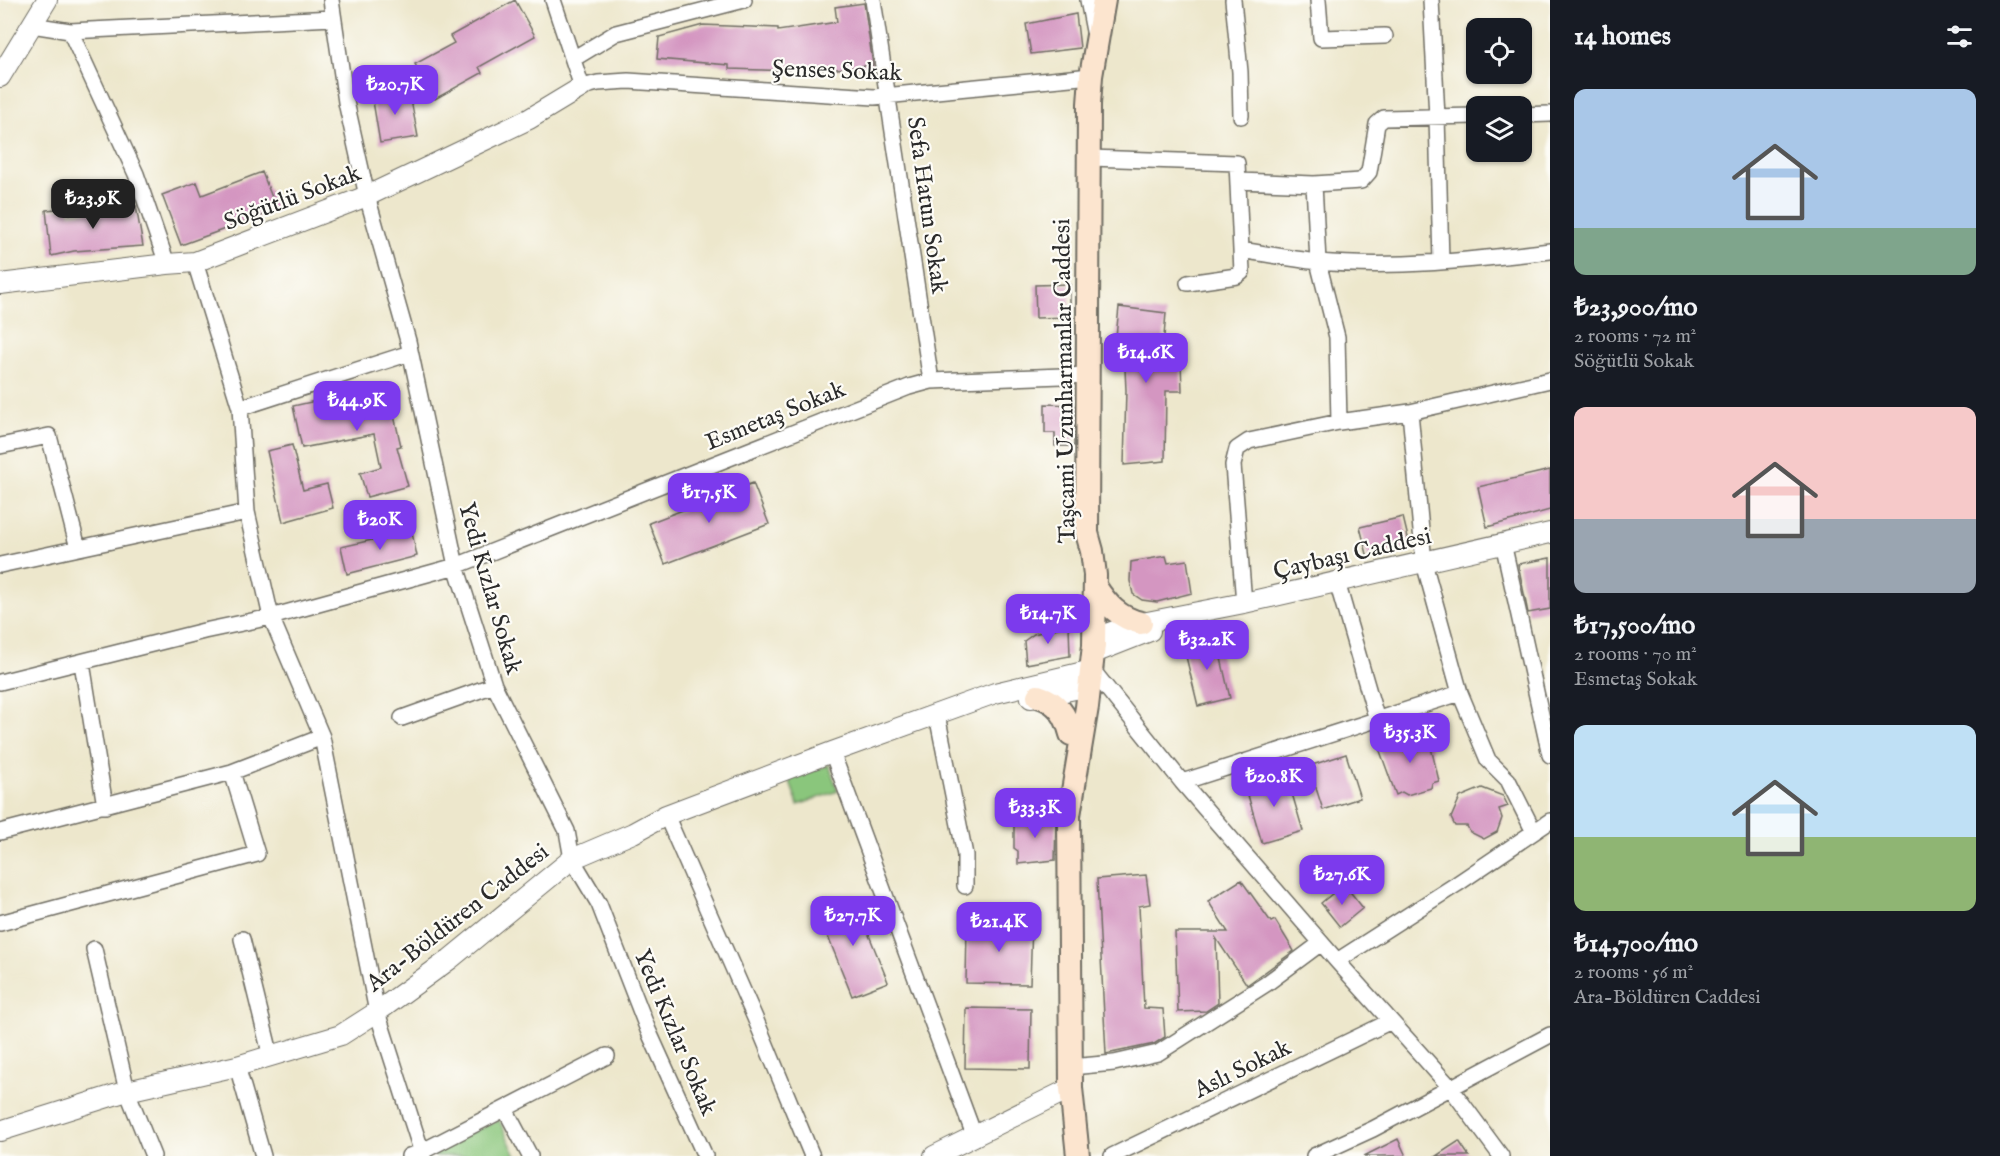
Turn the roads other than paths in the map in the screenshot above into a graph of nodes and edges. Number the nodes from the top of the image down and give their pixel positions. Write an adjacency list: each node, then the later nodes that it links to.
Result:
1 (47, 0): 12 (street)
2 (331, 0): 11 (street, Yedi Kızlar Sokak)
3 (553, 0): 16 (street)
4 (744, 0): 16 (street)
5 (873, 0): 20 (street, Sefa Hatun Sokak)
6 (1088, 0): 15 (street)
7 (1104, 0): 15 (main road, Taşcami Uzunharmanlar Caddesi)
8 (1233, 0): 23 (street)
9 (1318, 0): 14 (street)
10 (1431, 0): 25 (street)
11 (333, 18): 13 (street); 29 (street, Yedi Kızlar Sokak)
12 (32, 25): 13 (street); 18 (street)
13 (70, 31): 35 (street)
14 (1385, 36)
15 (1096, 43): 17 (main road, Taşcami Uzunharmanlar Caddesi)
16 (573, 59): 19 (street)
17 (1090, 76): 20 (street, Şenses Sokak); 26 (main road, Taşcami Uzunharmanlar Caddesi)
18 (0, 77)
19 (582, 87): 20 (street, Şenses Sokak); 29 (street, Söğütlü Sokak)
20 (889, 97): 41 (street, Sefa Hatun Sokak)
21 (1550, 114): 22 (street)
22 (1532, 115)
23 (1241, 116)
24 (1466, 116): 25 (street)
25 (1437, 117): 28 (street); 32 (street)
26 (1090, 158): 27 (street); 39 (main road, Taşcami Uzunharmanlar Caddesi)
27 (1238, 181): 28 (street); 30 (street)
28 (1314, 184): 34 (street)
29 (367, 196): 33 (street, Söğütlü Sokak); 38 (street, Yedi Kızlar Sokak)
30 (1241, 250): 34 (street); 36 (street)
31 (1550, 251): 32 (street)
32 (1442, 261): 34 (street)
33 (195, 262): 35 (street, Söğütlü Sokak); 42 (street)
34 (1318, 262): 44 (street)
35 (167, 264): 37 (street, Söğütlü Sokak)
36 (1188, 283)
37 (0, 284)
38 (410, 353): 42 (street); 53 (street, Yedi Kızlar Sokak)
39 (1089, 375): 41 (street, Esmetaş Sokak); 47 (main road, Taşcami Uzunharmanlar Caddesi)
40 (1550, 380): 43 (street)
41 (931, 381): 53 (street, Esmetaş Sokak)
42 (240, 408): 46 (street)
43 (1410, 412): 44 (street); 51 (street)
44 (1339, 422): 56 (street)
45 (0, 446): 50 (street)
46 (247, 512): 50 (street); 57 (street)
47 (1088, 533): 55 (main road, Taşcami Uzunharmanlar Caddesi); 61 (main road)
48 (1550, 533): 49 (street, Çaybaşı Caddesi)
49 (1503, 543): 51 (street, Çaybaşı Caddesi); 72 (street)
50 (78, 548): 52 (street)
51 (1424, 563): 54 (street, Çaybaşı Caddesi); 64 (street)
52 (0, 565)
53 (456, 566): 57 (street, Esmetaş Sokak); 63 (street, Yedi Kızlar Sokak)
54 (1337, 582): 56 (street, Çaybaşı Caddesi); 68 (street)
55 (1095, 586): 59 (main road); 61 (main road, Taşcami Uzunharmanlar Caddesi)
56 (1244, 603): 58 (street, Çaybaşı Caddesi)
57 (272, 617): 60 (street, Esmetaş Sokak); 70 (street)
58 (1164, 620): 59 (street, Çaybaşı Caddesi); 61 (street, Çaybaşı Caddesi)
59 (1141, 623): 61 (street, Çaybaşı Caddesi)
60 (82, 663): 62 (street, Esmetaş Sokak); 75 (street)
61 (1087, 667): 65 (street, Ara-Böldüren Caddesi); 66 (street, Ara-Böldüren Caddesi); 69 (main road); 74 (street); 77 (main road, Taşcami Uzunharmanlar Caddesi)
62 (0, 682)
63 (494, 685): 67 (street); 81 (street, Yedi Kızlar Sokak)
64 (1460, 693): 68 (street); 80 (street)
65 (1038, 696): 66 (street, Ara-Böldüren Caddesi); 69 (main road)
66 (937, 715): 71 (street, Ara-Böldüren Caddesi); 82 (street)
67 (402, 718)
68 (1377, 720): 74 (street)
69 (1071, 734): 77 (main road)
70 (322, 737): 73 (street); 88 (street)
71 (831, 752): 76 (street, Ara-Böldüren Caddesi); 99 (street)
72 (1550, 755)
73 (232, 772): 75 (street); 83 (street)
74 (1182, 782): 85 (street)
75 (105, 806): 79 (street)
76 (666, 815): 81 (street, Ara-Böldüren Caddesi); 105 (street)
77 (1069, 815): 94 (main road, Taşcami Uzunharmanlar Caddesi)
78 (1550, 821): 80 (street)
79 (0, 832)
80 (1534, 832): 87 (street)
81 (572, 859): 88 (street, Ara-Böldüren Caddesi); 104 (street, Yedi Kızlar Sokak)
82 (965, 886)
83 (0, 923)
84 (242, 939): 92 (street)
85 (1321, 943): 87 (street); 94 (street)
86 (94, 950): 96 (street)
87 (1337, 961): 89 (street)
88 (377, 1012): 92 (street, Ara-Böldüren Caddesi); 100 (street)
89 (1391, 1021): 95 (street); 108 (street, Aslı Sokak)
90 (1550, 1035): 95 (street)
91 (607, 1056): 97 (street)
92 (272, 1057): 93 (street, Ara-Böldüren Caddesi)
93 (237, 1066): 96 (street, Ara-Böldüren Caddesi); 102 (street)
94 (1071, 1077): 99 (street); 107 (main road, Taşcami Uzunharmanlar Caddesi)
95 (1450, 1087): 109 (street); 110 (street)
96 (127, 1091): 98 (street, Ara-Böldüren Caddesi); 101 (street)
97 (505, 1109): 100 (street); 103 (street)
98 (0, 1131)
99 (974, 1135): 106 (street)
100 (418, 1155)
101 (153, 1156)
102 (263, 1156)
103 (530, 1156)
104 (705, 1156)
105 (812, 1156)
106 (934, 1156)
107 (1078, 1156)
108 (1112, 1156)
109 (1314, 1156)
110 (1501, 1156)

